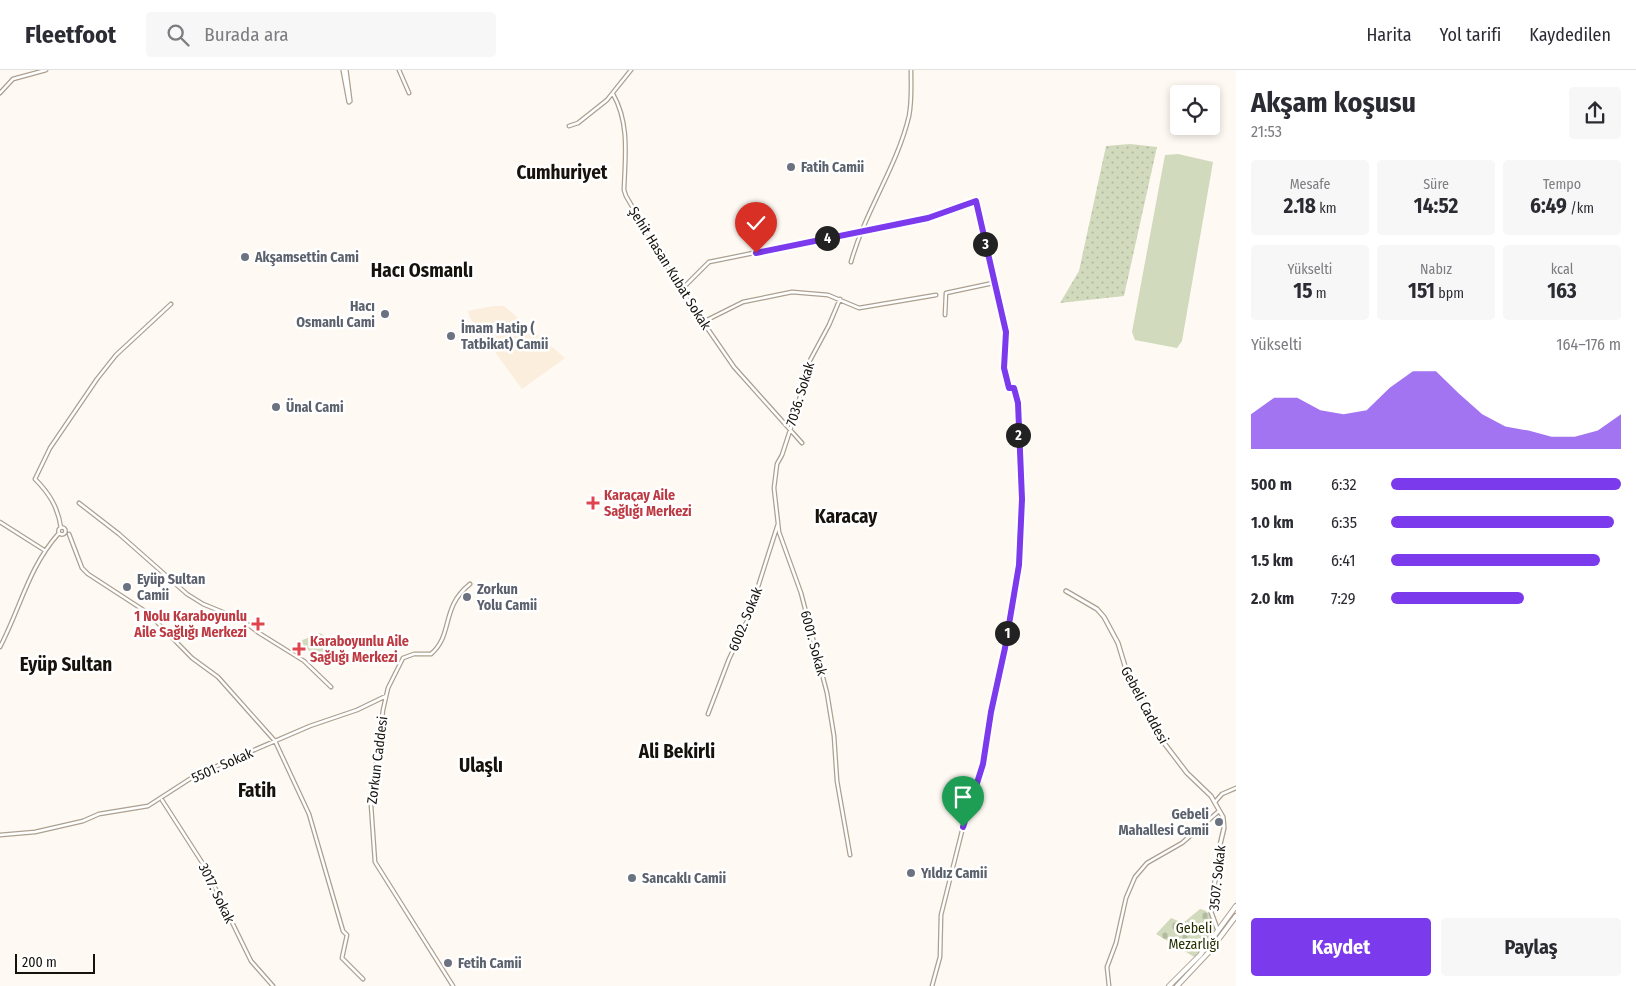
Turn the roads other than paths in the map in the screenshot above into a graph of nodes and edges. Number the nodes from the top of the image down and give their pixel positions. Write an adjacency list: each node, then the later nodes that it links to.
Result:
1 (46, 70): 6 (street)
2 (345, 70): 2 (main road)
3 (399, 70): 7 (street)
4 (631, 70): 8 (street)
5 (910, 70): 10 (street)
6 (0, 93)
7 (409, 93)
8 (612, 94): 9 (street); 13 (street, Şehit Hasan Kubat Sokak)
9 (569, 126)
10 (861, 230): 11 (street); 12 (street); 13 (street)
11 (851, 262)
12 (993, 283): 17 (street); 49 (street)
13 (681, 290): 18 (street, Şehit Hasan Kubat Sokak)
14 (936, 295): 15 (street)
15 (840, 299): 18 (street); 19 (street, 7036. Sokak)
16 (170, 304): 25 (street)
17 (945, 315)
18 (703, 322): 19 (street, Şehit Hasan Kubat Sokak)
19 (790, 430): 20 (street, 7036. Sokak); 21 (street, Şehit Hasan Kubat Sokak)
20 (787, 436): 24 (street, 6001. Sokak)
21 (802, 443)
22 (79, 503): 32 (street)
23 (0, 522): 28 (street)
24 (778, 523): 34 (street, 6002. Sokak); 42 (street, 6001. Sokak)
25 (61, 528): 26 (street); 26 (street)
26 (59, 533): 28 (street)
27 (68, 534): 35 (street)
28 (44, 550): 31 (street)
29 (470, 584): 33 (street, Zorkun Caddesi)
30 (1066, 591): 37 (main road, Gebeli Caddesi)
31 (0, 647)
32 (331, 687)
33 (386, 696): 35 (street, 5501. Sokak); 48 (street, Zorkun Caddesi)
34 (708, 714)
35 (275, 741): 38 (street, 5501. Sokak); 46 (street)
36 (1236, 788): 39 (street)
37 (1211, 796): 39 (main road, 3507. Sokak)
38 (161, 799): 41 (street, 5501. Sokak); 47 (street, 3017. Sokak)
39 (1215, 802): 40 (main road, 3507. Sokak)
40 (1219, 811): 45 (main road, 3507. Sokak); 50 (street)
41 (0, 835)
42 (850, 855)
43 (1236, 906): 45 (highway)
44 (1236, 916): 52 (highway)
45 (1218, 932): 51 (highway)
46 (363, 979)
47 (273, 986)
48 (453, 986)
49 (932, 986)
50 (1109, 986)
51 (1169, 986)
52 (1177, 986)

